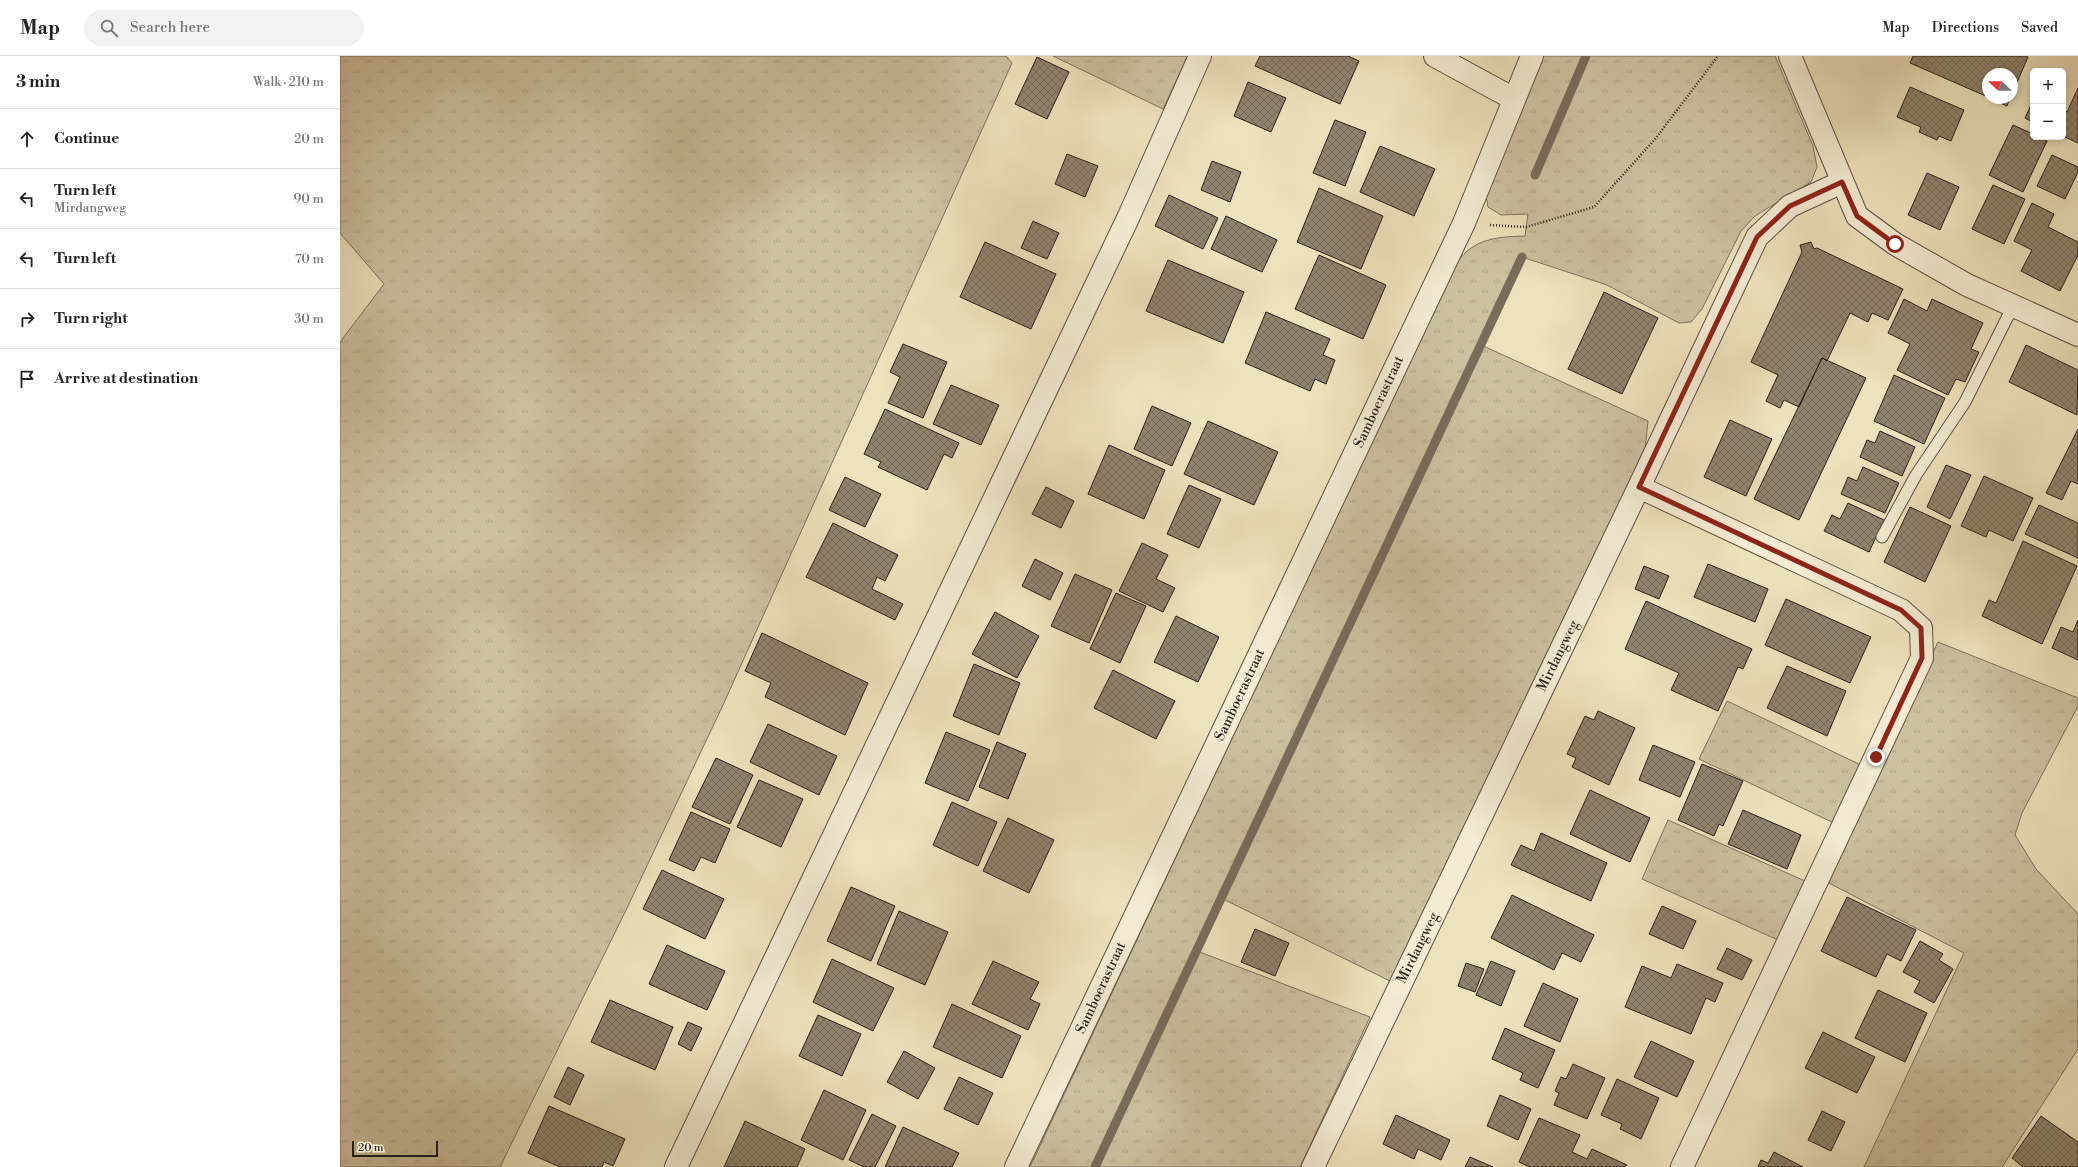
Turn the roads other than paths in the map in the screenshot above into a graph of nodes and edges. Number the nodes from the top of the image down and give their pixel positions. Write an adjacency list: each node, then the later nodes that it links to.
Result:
1 (1200, 56): 11 (street)
2 (1435, 56): 5 (street)
3 (1532, 56): 5 (street, Samboerastraat)
4 (1790, 56): 6 (street)
5 (1514, 99): 12 (street, Samboerastraat)
6 (1842, 182): 7 (street); 9 (street, Mirdangweg)
7 (2013, 306): 8 (street); 10 (lane)
8 (2078, 335)
9 (1639, 487): 13 (street, Mirdangweg); 14 (street)
10 (1882, 537)
11 (676, 1167)
12 (1016, 1167)
13 (1313, 1167)
14 (1682, 1167)

